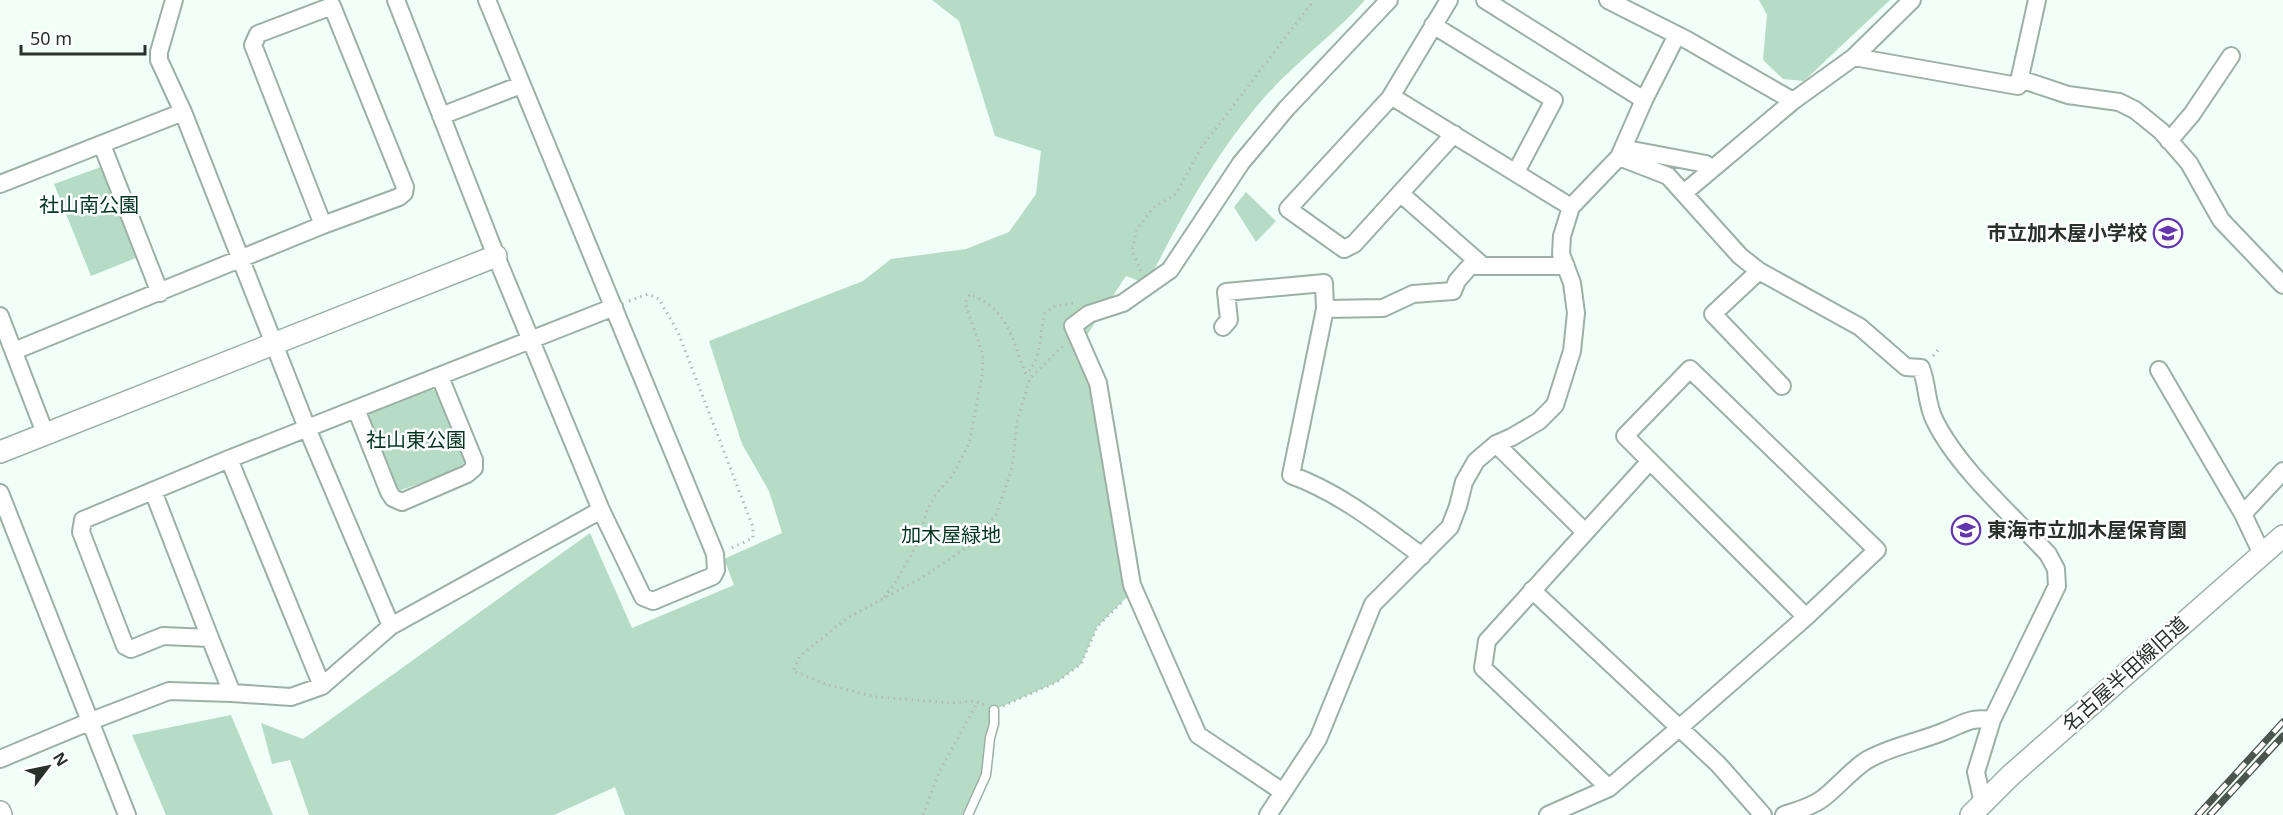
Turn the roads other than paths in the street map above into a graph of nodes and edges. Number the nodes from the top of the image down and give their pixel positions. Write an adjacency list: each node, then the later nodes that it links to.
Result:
1 (174, 0): 21 (street)
2 (396, 0): 22 (street)
3 (487, 0): 17 (street)
4 (1389, 0): 79 (street)
5 (1449, 0): 12 (street)
6 (1485, 0): 11 (street)
7 (1608, 0): 13 (street)
8 (1912, 0): 15 (street)
9 (2037, 0): 16 (street)
10 (339, 3): 33 (street); 33 (street)
11 (1503, 4): 19 (street)
12 (1433, 25): 18 (street); 28 (street)
13 (1677, 35): 19 (street); 20 (street)
14 (2231, 56): 24 (street)
15 (1854, 57): 16 (street); 20 (street)
16 (2020, 79): 24 (street)
17 (521, 85): 22 (street); 41 (street)
18 (1391, 96): 23 (street); 31 (street)
19 (1644, 100): 26 (street)
20 (1793, 101): 30 (street)
21 (183, 112): 25 (street); 35 (street)
22 (441, 116): 34 (street)
23 (1454, 134): 28 (street); 31 (street)
24 (2169, 141): 39 (street)
25 (102, 145): 29 (street); 40 (street)
26 (1619, 157): 27 (street); 30 (street); 32 (street)
27 (1706, 164)
28 (1516, 172): 32 (street)
29 (0, 184)
30 (1685, 192): 38 (street)
31 (1400, 193): 36 (street)
32 (1571, 207): 37 (street)
33 (323, 225): 35 (street)
34 (496, 256): 45 (street); 46 (street)
35 (242, 260): 40 (street); 46 (street)
36 (1483, 266): 37 (street); 42 (street)
37 (1566, 266): 54 (street)
38 (1759, 271): 50 (street); 74 (street)
39 (2283, 285)
40 (160, 293): 47 (street)
41 (614, 307): 45 (street); 61 (street)
42 (1325, 309): 44 (street); 66 (street)
43 (0, 316): 47 (street)
44 (1223, 327)
45 (531, 339): 49 (street); 61 (street)
46 (275, 344): 52 (street); 53 (street)
47 (14, 351): 53 (street)
48 (2159, 369): 62 (street)
49 (440, 377): 51 (street); 51 (street)
50 (1782, 386)
51 (356, 410): 52 (street)
52 (308, 428): 56 (street); 69 (street)
53 (45, 433): 55 (street)
54 (1496, 444): 63 (street); 66 (street)
55 (0, 452)
56 (230, 459): 59 (street); 71 (street)
57 (1650, 461): 63 (street); 68 (street); 68 (street)
58 (2283, 471): 62 (street)
59 (153, 491): 70 (street); 70 (street)
60 (0, 493): 75 (street)
61 (601, 510): 69 (street)
62 (2243, 514): 65 (street)
63 (1585, 532): 67 (street)
64 (2283, 536): 65 (street, 名古屋半田線旧道)
65 (2262, 554): 80 (street, 名古屋半田線旧道)
66 (1422, 556): 79 (street)
67 (1532, 590): 76 (street); 78 (street)
68 (1806, 617): 76 (street)
69 (391, 626): 71 (street)
70 (210, 638): 72 (street)
71 (322, 686): 72 (street)
72 (232, 693): 75 (street)
73 (993, 710): 82 (lane)
74 (1992, 720): 80 (street); 86 (street)
75 (91, 721): 77 (street); 81 (street)
76 (1678, 729): 78 (street); 85 (street)
77 (0, 759)
78 (1609, 788): 84 (street)
79 (1283, 792): 83 (street)
80 (1977, 809)
81 (127, 815)
82 (968, 815)
83 (1268, 815)
84 (1548, 815)
85 (1762, 815)
86 (1784, 815)

